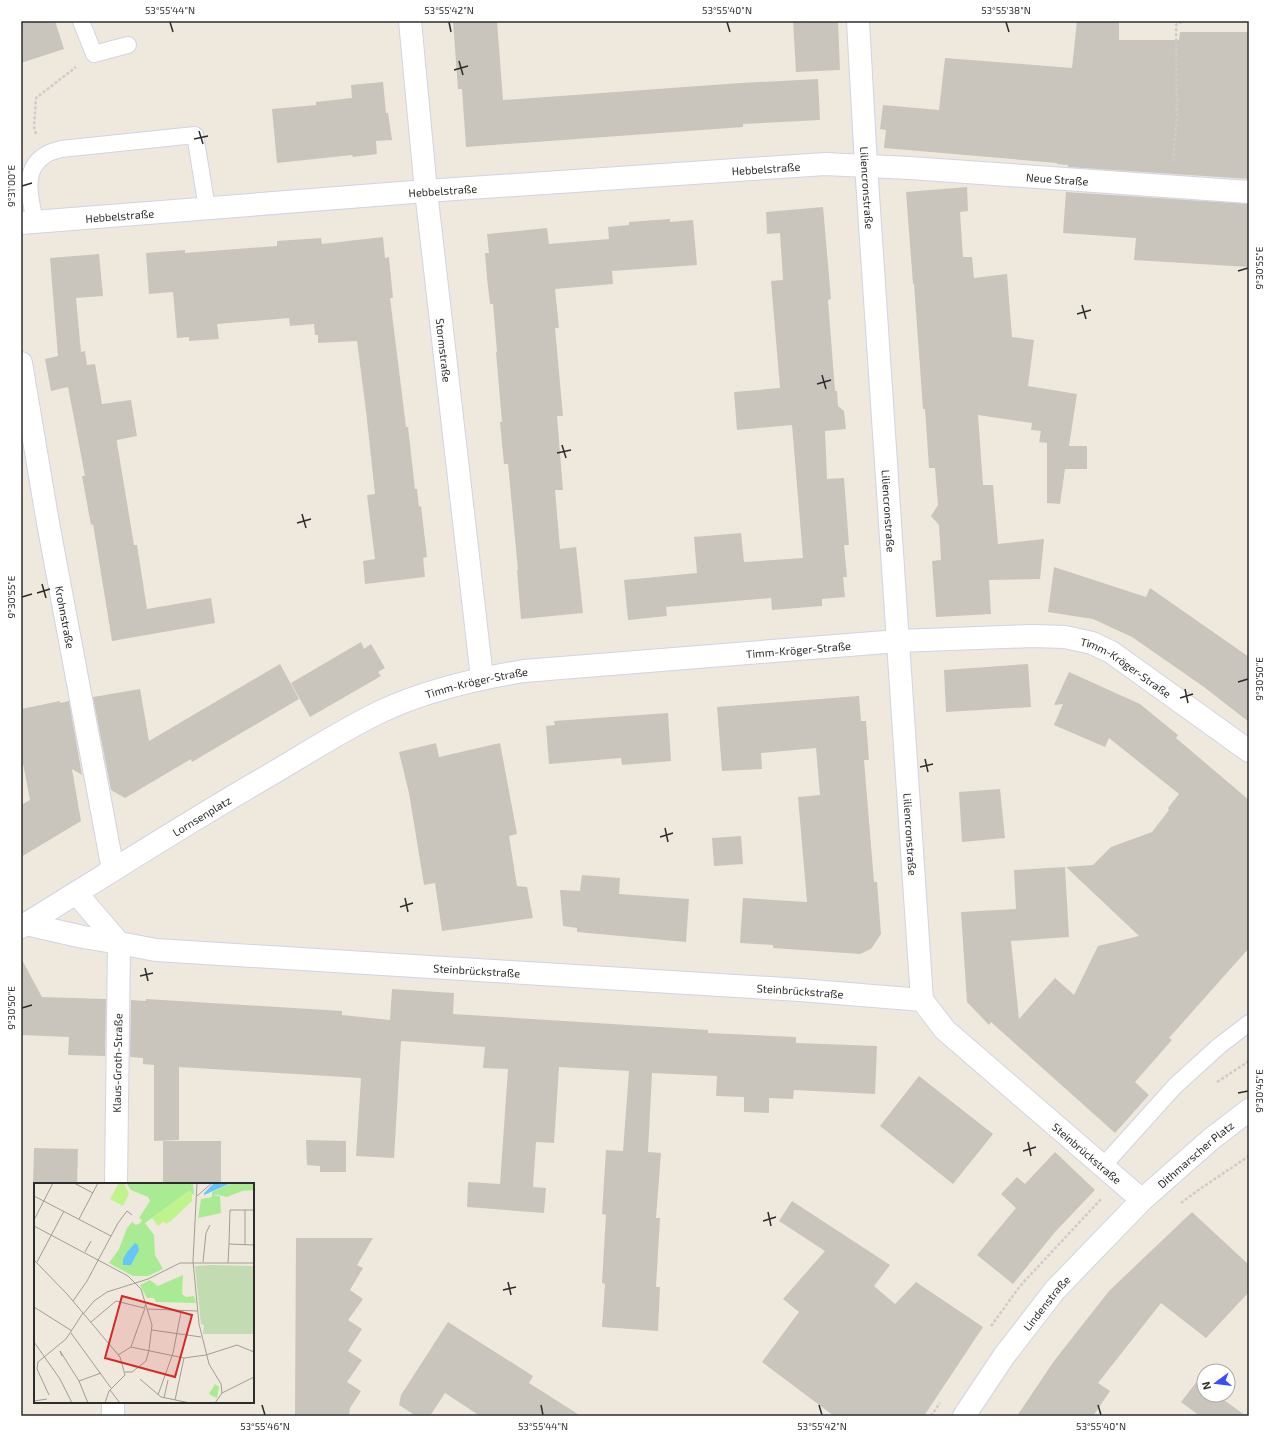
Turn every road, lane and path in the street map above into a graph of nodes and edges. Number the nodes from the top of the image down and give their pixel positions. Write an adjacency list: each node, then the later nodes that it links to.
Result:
1 (81, 21): 5 (lane)
2 (410, 21): 10 (street, Stormstraße)
3 (858, 21): 8 (street, Liliencronstraße)
4 (1182, 21): 9 (path)
5 (128, 45)
6 (67, 74): 7 (path)
7 (44, 156): 12 (lane); 13 (lane)
8 (866, 166): 9 (street, Neue Straße); 10 (street, Hebbelstraße); 15 (street, Liliencronstraße)
9 (1171, 186): 11 (street, Neue Straße)
10 (426, 191): 12 (street, Hebbelstraße); 16 (street, Stormstraße)
11 (1249, 192)
12 (207, 208): 13 (street, Hebbelstraße)
13 (28, 223)
14 (21, 363): 19 (street, Krohnstraße)
15 (898, 641): 16 (street, Timm-Kröger-Straße); 18 (street, Timm-Kröger-Straße); 24 (street, Liliencronstraße)
16 (482, 678): 17 (street, Timm-Kröger-Straße)
17 (328, 741): 19 (street, Lornsenplatz)
18 (1246, 743)
19 (113, 870): 20 (street, Lornsenplatz)
20 (76, 893): 21 (street, Lornsenplatz); 22 (street)
21 (24, 926): 22 (street, Lornsenplatz)
22 (119, 943): 23 (street, Lornsenplatz); 29 (street, Klaus-Groth-Straße)
23 (380, 965): 24 (street, Steinbrückstraße)
24 (922, 1000): 28 (street, Steinbrückstraße)
25 (1249, 1023): 28 (lane)
26 (1249, 1110): 30 (street, Dithmarscher Platz)
27 (1249, 1156): 31 (path)
28 (1103, 1166): 30 (street, Steinbrückstraße)
29 (116, 1183)
30 (1142, 1200): 34 (street, Lindenstraße)
31 (1181, 1204)
32 (113, 1403): 33 (street)
33 (112, 1416)
34 (964, 1416)

